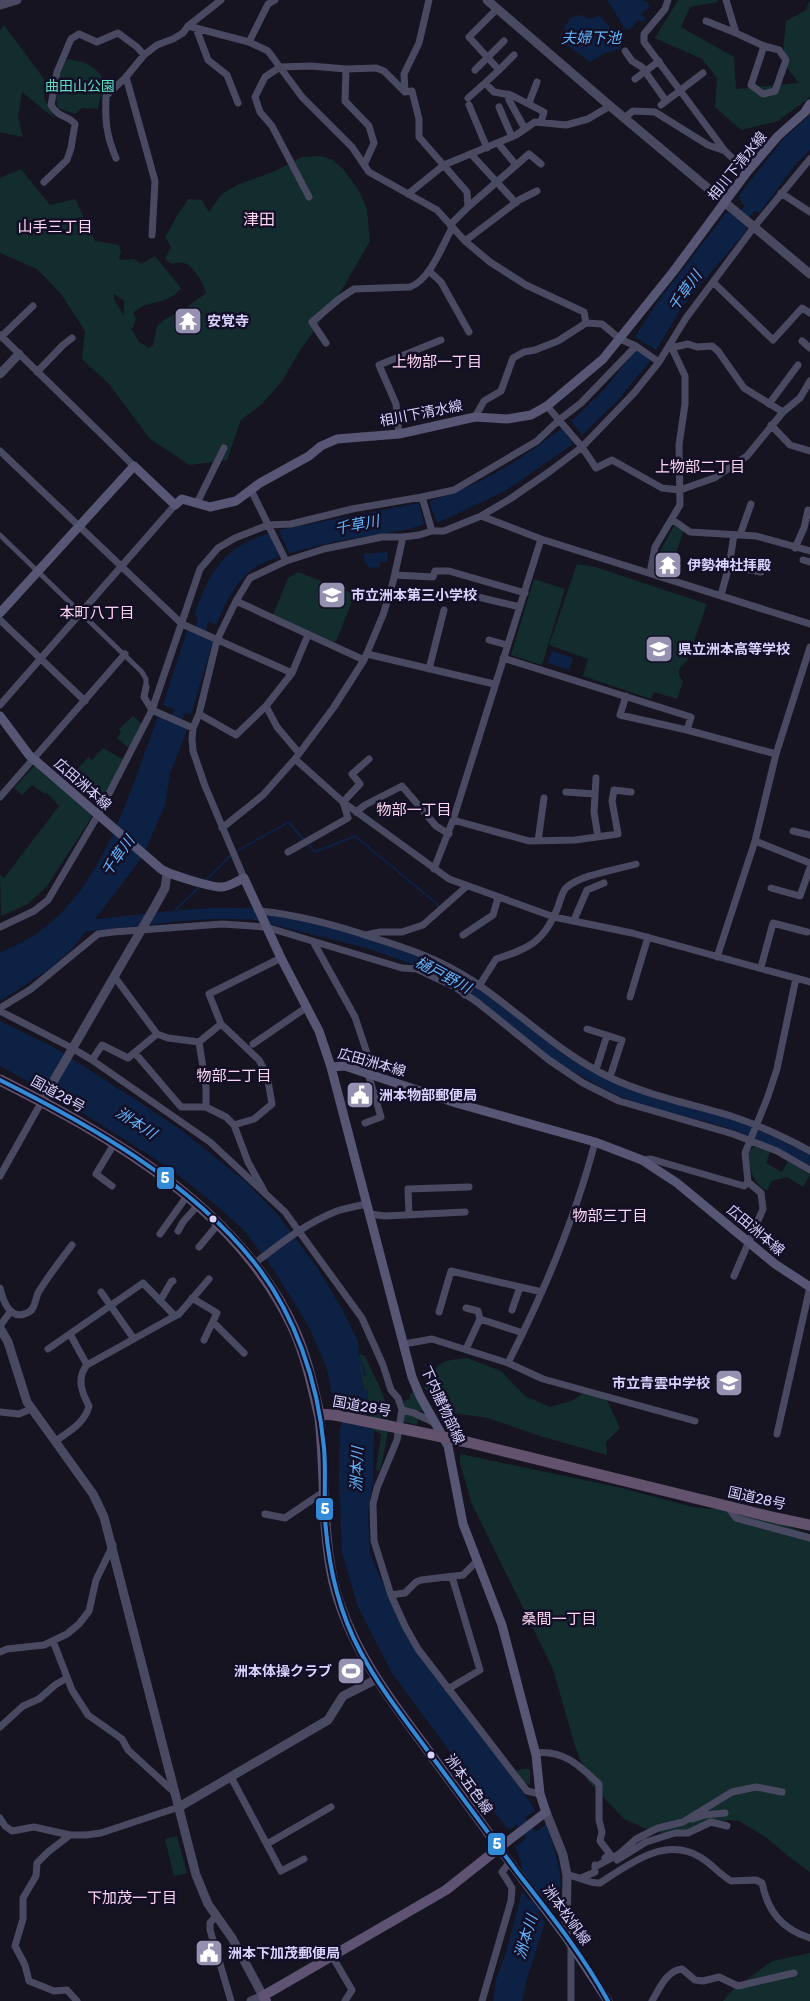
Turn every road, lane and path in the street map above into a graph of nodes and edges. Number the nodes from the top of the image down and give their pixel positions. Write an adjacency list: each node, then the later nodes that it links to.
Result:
1 (17, 0): 8 (street)
2 (220, 0): 11 (street)
3 (275, 0): 15 (street)
4 (429, 0): 33 (street)
5 (487, 0): 9 (street)
6 (668, 0): 21 (street)
7 (726, 0): 13 (street)
8 (0, 5)
9 (497, 9): 20 (street); 38 (street)
10 (706, 21): 13 (street)
11 (188, 26): 12 (street); 19 (street)
12 (196, 28): 15 (street); 35 (street)
13 (736, 33): 16 (street)
14 (504, 41): 20 (street)
15 (249, 42): 22 (street)
16 (764, 46): 16 (street)
17 (625, 51): 26 (street)
18 (514, 54): 25 (street)
19 (144, 55): 28 (street); 55 (street)
20 (487, 57): 24 (street); 25 (street)
21 (658, 61): 26 (street); 32 (street)
22 (280, 67): 23 (street); 51 (street); 60 (street)
23 (346, 69): 33 (street); 51 (street)
24 (475, 70)
25 (499, 70): 31 (street)
26 (645, 71): 29 (street); 32 (street)
27 (703, 72): 32 (street)
28 (126, 77): 48 (street); 67 (street)
29 (635, 79)
30 (537, 82): 36 (street)
31 (485, 83): 34 (street); 45 (street)
32 (680, 90): 46 (street)
33 (405, 92): 53 (street)
34 (508, 94): 36 (street); 42 (street)
35 (238, 102)
36 (529, 104): 41 (street)
37 (810, 104): 54 (main road, 相川下清水線)
38 (610, 106): 40 (street); 41 (street)
39 (499, 107): 43 (street)
40 (624, 118): 46 (street); 62 (street)
41 (541, 122): 42 (street)
42 (525, 129): 43 (street)
43 (512, 137): 44 (street)
44 (498, 143): 45 (street); 52 (street)
45 (486, 148): 47 (street)
46 (725, 151): 54 (street)
47 (471, 154): 53 (street); 56 (street)
48 (116, 158)
49 (810, 158): 58 (street)
50 (541, 164): 52 (street)
51 (364, 165): 59 (street)
52 (516, 165): 56 (street)
53 (444, 166): 59 (street); 63 (street)
54 (747, 172): 62 (main road, 相川下清水線)
55 (44, 182)
56 (497, 182): 61 (street); 63 (street)
57 (537, 191): 61 (street)
58 (781, 193): 64 (street); 66 (street)
59 (408, 194): 65 (street)
60 (309, 197)
61 (516, 202): 68 (street)
62 (726, 202): 66 (street); 78 (main road, 相川下清水線)
63 (468, 207): 65 (street)
64 (810, 212)
65 (451, 226): 68 (street); 70 (street)
66 (754, 227): 69 (street); 71 (street)
67 (152, 235)
68 (465, 240): 74 (street)
69 (809, 270)
70 (429, 271): 75 (street); 81 (street)
71 (713, 282): 73 (street); 83 (street)
72 (32, 306): 76 (street)
73 (810, 313)
74 (586, 324): 78 (street); 94 (street)
75 (468, 332)
76 (1, 336): 85 (street)
77 (72, 338): 88 (street)
78 (620, 339): 82 (street); 92 (main road, 相川下清水線)
79 (441, 340): 97 (street)
80 (802, 341): 84 (street)
81 (326, 342)
82 (634, 344): 86 (street); 95 (street)
83 (670, 344): 86 (street); 91 (street); 104 (street)
84 (810, 348)
85 (19, 354): 88 (street); 89 (street)
86 (659, 362): 98 (street)
87 (798, 364): 91 (street)
88 (37, 372): 102 (street)
89 (0, 374)
90 (810, 381): 93 (street)
91 (769, 404): 93 (street)
92 (547, 406): 94 (main road, 相川下清水線); 95 (street)
93 (783, 412): 96 (street)
94 (475, 417): 97 (main road, 相川下清水線)
95 (559, 420): 98 (street); 105 (street)
96 (771, 425): 100 (street); 104 (street)
97 (399, 434): 103 (main road, 相川下清水線)
98 (582, 447): 104 (street); 110 (street)
99 (224, 448): 106 (street)
100 (810, 450)
101 (0, 451): 113 (street)
102 (134, 466): 108 (main road); 113 (main road)
103 (250, 490): 106 (main road, 相川下清水線); 112 (street)
104 (680, 490): 111 (street)
105 (422, 497): 112 (street); 114 (street)
106 (197, 503): 108 (main road, 相川下清水線)
107 (751, 504): 116 (street)
108 (175, 505): 123 (street)
109 (808, 510): 119 (street)
110 (481, 516): 114 (street); 118 (street)
111 (673, 520): 116 (street); 126 (street)
112 (268, 525): 121 (street); 137 (street)
113 (79, 526): 123 (street); 124 (main road)
114 (432, 531): 117 (street)
115 (0, 535): 124 (street)
116 (737, 535): 119 (street); 122 (street)
117 (402, 537): 121 (street); 127 (street)
118 (541, 539): 126 (street); 129 (street)
119 (795, 548): 120 (street)
120 (809, 548)
121 (286, 560): 131 (street)
122 (729, 566): 125 (street); 130 (street)
123 (122, 567): 134 (street); 137 (street)
124 (38, 571): 134 (street); 135 (main road)
125 (761, 572)
126 (650, 573): 130 (street)
127 (395, 575): 129 (street); 145 (street)
128 (461, 593): 132 (street)
129 (525, 593): 132 (street)
130 (721, 595): 138 (street)
131 (236, 601): 139 (street); 140 (street)
132 (520, 607): 142 (street)
133 (444, 610): 148 (street)
134 (81, 612): 144 (street); 147 (street)
135 (0, 613)
136 (0, 620): 147 (street)
137 (182, 624): 140 (street); 156 (street)
138 (810, 624)
139 (308, 635): 145 (street); 149 (street)
140 (217, 640): 149 (street); 157 (street)
141 (489, 640): 142 (street)
142 (507, 645): 146 (street)
143 (809, 652): 161 (street)
144 (125, 654): 151 (street); 153 (street)
145 (366, 657): 148 (street); 162 (street)
146 (503, 658): 150 (street); 152 (street)
147 (41, 659): 153 (street); 154 (street)
148 (429, 668): 150 (street)
149 (292, 673): 155 (street)
150 (494, 684): 174 (street)
151 (146, 688): 156 (street)
152 (626, 696): 160 (street); 160 (street)
153 (85, 701): 163 (street)
154 (0, 704)
155 (266, 706): 157 (street); 162 (street)
156 (152, 710): 159 (street); 173 (street)
157 (199, 714): 159 (street)
158 (0, 716): 163 (main road, 広田洲本線)
159 (193, 728): 175 (street)
160 (687, 730): 161 (street)
161 (776, 754): 181 (street)
162 (297, 756): 171 (street); 175 (street)
163 (34, 759): 169 (street); 173 (main road, 広田洲本線)
164 (369, 759): 171 (street)
165 (596, 778): 168 (street)
166 (566, 792): 168 (street)
167 (631, 792): 179 (street)
168 (595, 794): 179 (street)
169 (0, 798)
170 (544, 798): 180 (street)
171 (343, 802): 172 (street); 182 (street)
172 (356, 812): 177 (street); 186 (street)
173 (98, 814): 187 (main road, 広田洲本線); 196 (street)
174 (454, 820): 177 (street); 180 (street)
175 (222, 828): 188 (street)
176 (793, 831): 178 (street)
177 (449, 834): 186 (street)
178 (810, 835)
179 (598, 837): 180 (street)
180 (538, 841)
181 (755, 841): 183 (street); 204 (street)
182 (288, 852)
183 (810, 863)
184 (636, 864): 194 (street)
185 (810, 868): 191 (street)
186 (434, 869): 190 (street)
187 (167, 873): 188 (main road, 広田洲本線); 198 (street)
188 (244, 878): 193 (main road, 広田洲本線)
189 (604, 882): 195 (street)
190 (467, 886): 192 (street); 200 (street)
191 (771, 888)
192 (498, 898): 194 (street); 201 (street)
193 (260, 911): 197 (main road, 広田洲本線); 200 (street)
194 (554, 917): 195 (street); 210 (street)
195 (574, 920): 202 (street)
196 (0, 926)
197 (266, 927): 198 (street); 203 (street); 205 (main road, 広田洲本線)
198 (141, 930): 207 (street); 214 (street)
199 (807, 932): 206 (street)
200 (366, 935): 210 (street)
201 (463, 935)
202 (648, 937): 204 (street); 212 (street)
203 (314, 943): 211 (street); 226 (street)
204 (717, 957): 206 (street)
205 (281, 958): 213 (main road, 広田洲本線); 215 (street)
206 (761, 967): 208 (street)
207 (114, 976): 217 (street); 221 (street)
208 (796, 978): 209 (street); 233 (street)
209 (810, 982)
210 (477, 984): 211 (street); 225 (street)
211 (465, 995): 234 (street)
212 (630, 997)
213 (306, 1007): 220 (street); 224 (main road, 広田洲本線)
214 (0, 1010): 221 (street)
215 (221, 1024): 219 (street); 232 (street)
216 (587, 1029): 218 (street)
217 (157, 1034): 219 (street); 222 (street)
218 (607, 1035): 225 (street); 227 (street)
219 (199, 1042): 230 (street)
220 (253, 1044)
221 (71, 1051): 223 (street); 229 (street)
222 (135, 1053): 223 (street); 230 (street)
223 (92, 1060): 245 (street)
224 (330, 1067): 226 (main road, 広田洲本線); 246 (main road, 下内膳物部線)
225 (596, 1070): 227 (street)
226 (369, 1074): 231 (street); 235 (main road, 広田洲本線)
227 (610, 1077): 233 (street)
228 (0, 1080): 229 (highway, 国道28号)
229 (42, 1101): 236 (highway, 国道28号); 240 (street)
230 (206, 1107): 232 (street)
231 (365, 1123)
232 (234, 1125): 245 (street)
233 (756, 1125): 234 (street); 237 (street)
234 (750, 1141): 239 (street); 241 (street)
235 (595, 1142): 238 (main road, 広田洲本線); 266 (street)
236 (114, 1144): 242 (street); 244 (highway, 国道28号)
237 (810, 1151)
238 (642, 1160): 241 (street); 255 (main road, 広田洲本線)
239 (810, 1170)
240 (0, 1176)
241 (748, 1182): 255 (street)
242 (112, 1186)
243 (468, 1187): 250 (street)
244 (187, 1196): 247 (highway, 国道28号); 254 (street)
245 (267, 1196): 253 (street)
246 (367, 1204): 249 (main road, 下内膳物部線); 253 (street)
247 (198, 1205): 251 (highway, 国道28号); 252 (street)
248 (465, 1212): 250 (street)
249 (370, 1214): 250 (street); 282 (main road, 下内膳物部線)
250 (409, 1214)
251 (219, 1223): 257 (street); 258 (highway, 国道28号)
252 (178, 1231)
253 (297, 1232): 258 (street); 289 (street)
254 (160, 1234)
255 (748, 1241): 259 (street); 262 (main road, 広田洲本線)
256 (72, 1244): 272 (street)
257 (199, 1247)
258 (254, 1262): 291 (highway, 国道28号)
259 (734, 1276)
260 (209, 1279): 267 (street)
261 (173, 1281): 268 (street)
262 (810, 1286): 294 (street)
263 (520, 1287): 266 (street); 271 (street); 273 (street)
264 (0, 1288): 272 (street)
265 (101, 1292): 269 (street)
266 (542, 1292): 278 (street)
267 (192, 1298): 274 (street); 276 (street)
268 (160, 1301): 269 (street); 274 (street)
269 (111, 1306): 279 (street); 280 (street)
270 (466, 1308): 275 (street)
271 (512, 1310)
272 (10, 1312): 277 (street)
273 (439, 1312)
274 (175, 1316): 280 (street)
275 (480, 1318): 278 (street); 284 (street)
276 (213, 1322): 281 (street); 285 (street)
277 (0, 1327): 288 (street)
278 (523, 1333): 286 (street)
279 (70, 1334): 283 (street); 287 (street)
280 (134, 1339): 287 (street)
281 (204, 1340)
282 (404, 1344): 284 (street); 293 (main road, 下内膳物部線)
283 (48, 1349)
284 (466, 1349): 286 (street)
285 (244, 1353)
286 (508, 1363): 292 (street)
287 (87, 1366): 295 (street)
288 (31, 1409): 290 (street); 295 (street)
289 (402, 1410): 293 (street); 304 (street)
290 (0, 1412)
291 (319, 1414): 296 (main road, 洲本五色線); 297 (highway, 国道28号, bridge)
292 (695, 1422)
293 (436, 1423): 302 (main road, 下内膳物部線)
294 (777, 1434)
295 (56, 1441): 301 (street)
296 (325, 1491): 298 (street); 308 (main road, 洲本五色線)
297 (727, 1506): 299 (highway, 国道28号); 300 (street)
298 (265, 1514)
299 (810, 1525)
300 (810, 1538)
301 (113, 1545): 305 (street); 314 (street)
302 (477, 1561): 303 (street); 311 (main road, 下内膳物部線)
303 (452, 1577): 304 (street); 309 (street)
304 (391, 1595): 309 (street)
305 (53, 1641): 306 (street); 307 (street)
306 (0, 1652)
307 (67, 1678): 310 (street); 314 (street)
308 (377, 1679): 312 (street); 327 (main road, 洲本五色線)
309 (448, 1688): 315 (street)
310 (0, 1727)
311 (535, 1752): 315 (main road, 下内膳物部線); 330 (street)
312 (231, 1777): 318 (street); 326 (street)
313 (782, 1792): 316 (street)
314 (175, 1793): 318 (street)
315 (540, 1794): 320 (main road, 下内膳物部線)
316 (729, 1794): 317 (street); 323 (street)
317 (749, 1794)
318 (178, 1807): 325 (street); 333 (street)
319 (331, 1807): 326 (street)
320 (544, 1813): 327 (main road); 331 (street)
321 (725, 1813): 323 (street)
322 (0, 1818): 325 (street)
323 (683, 1822): 330 (street)
324 (727, 1826): 330 (street)
325 (70, 1835): 339 (street)
326 (267, 1844): 328 (street)
327 (504, 1845): 329 (main road, 洲本松帆線); 336 (main road)
328 (304, 1859)
329 (510, 1862): 335 (main road, 洲本松帆線); 343 (street)
330 (595, 1870): 332 (street)
331 (567, 1875): 332 (street); 335 (street)
332 (581, 1878): 334 (street)
333 (216, 1916): 338 (street); 340 (street)
334 (810, 1938)
335 (569, 1940): 344 (street); 345 (main road, 洲本松帆線)
336 (332, 1956): 338 (main road); 342 (street)
337 (794, 1973): 346 (street)
338 (264, 1998): 341 (street)
339 (77, 2001)
340 (231, 2001)
341 (252, 2001)
342 (345, 2001)
343 (482, 2001)
344 (571, 2001)
345 (608, 2001)
346 (652, 2001)

